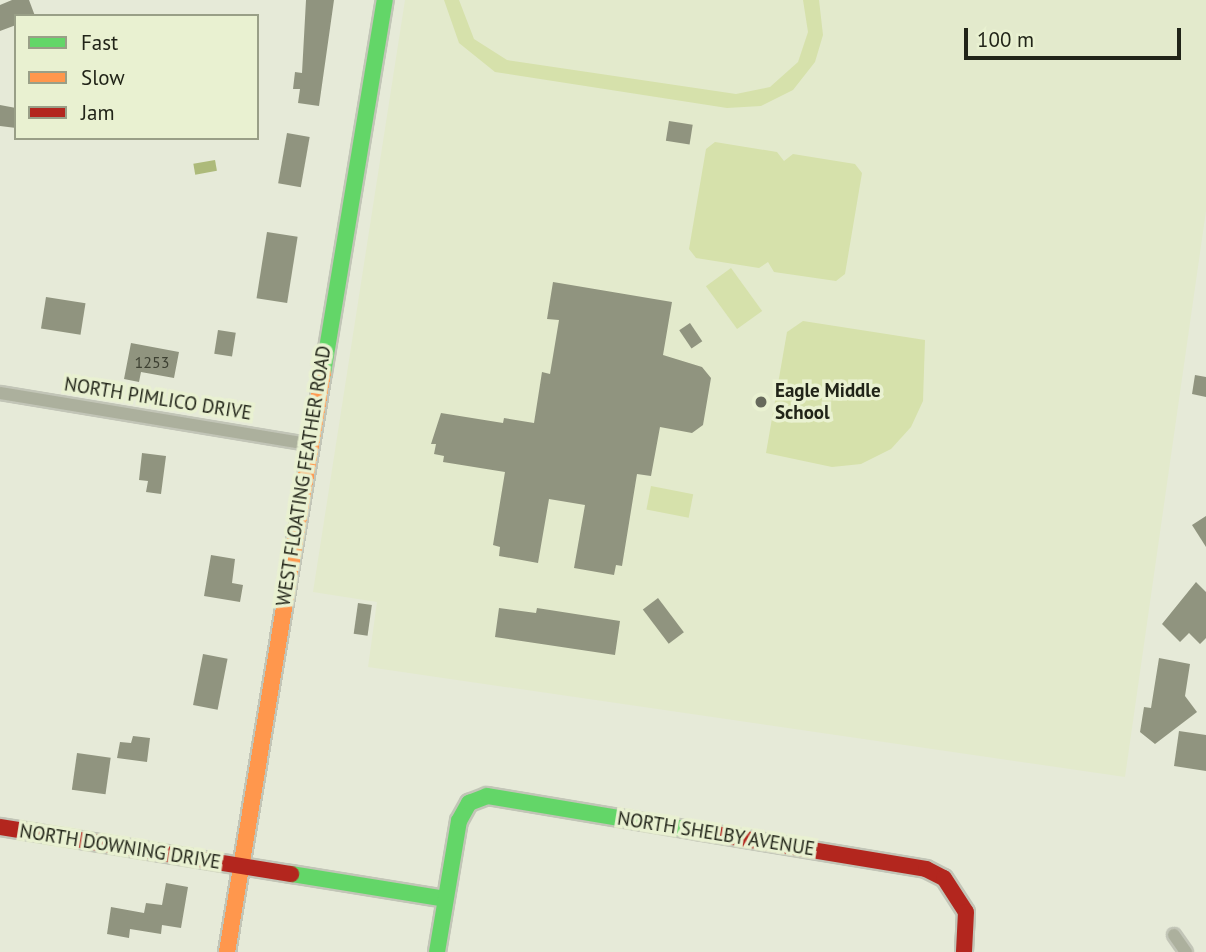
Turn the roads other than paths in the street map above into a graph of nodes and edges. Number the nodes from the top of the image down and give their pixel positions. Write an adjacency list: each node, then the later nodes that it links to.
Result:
1 (385, 0): 3 (street, WEST FLOATING FEATHER ROAD)
2 (0, 393): 3 (street, NORTH PIMLICO DRIVE)
3 (309, 444): 5 (street, WEST FLOATING FEATHER ROAD)
4 (0, 827): 5 (street, NORTH DOWNING DRIVE)
5 (240, 866): 6 (street, NORTH DOWNING DRIVE); 8 (street, WEST FLOATING FEATHER ROAD)
6 (445, 900): 9 (street); 10 (street, NORTH SHELBY AVENUE)
7 (1174, 935): 11 (street)
8 (227, 952)
9 (436, 952)
10 (964, 952)
11 (1186, 952)

